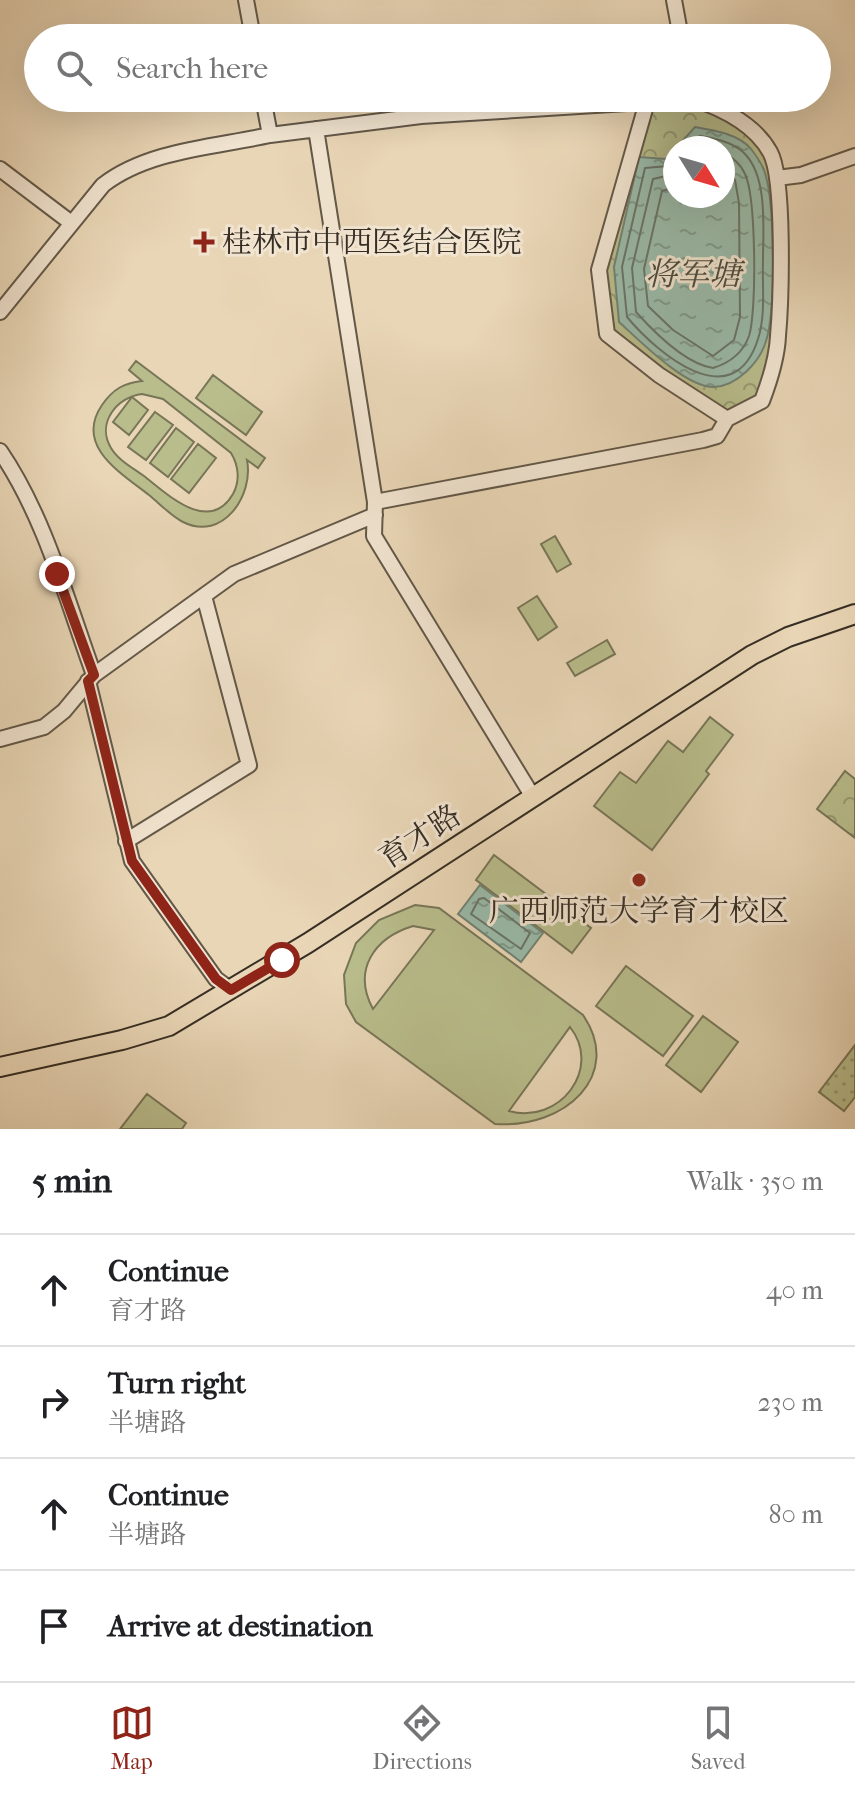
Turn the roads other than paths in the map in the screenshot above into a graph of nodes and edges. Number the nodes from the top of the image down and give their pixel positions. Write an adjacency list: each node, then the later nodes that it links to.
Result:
1 (246, 0): 3 (street)
2 (674, 0): 4 (street)
3 (250, 24)
4 (678, 24)
5 (266, 112): 10 (street)
6 (486, 112): 9 (street)
7 (644, 112): 16 (street)
8 (725, 112): 13 (street)
9 (316, 129): 10 (street); 18 (street)
10 (270, 135): 14 (street)
11 (855, 156): 13 (street)
12 (0, 169): 14 (street)
13 (777, 178): 16 (street)
14 (70, 222): 15 (street)
15 (0, 312)
16 (727, 419): 18 (street)
17 (0, 451): 21 (street)
18 (375, 508): 19 (street); 23 (street)
19 (204, 596): 21 (street); 24 (street)
20 (855, 614): 23 (main road, 育才路)
21 (91, 678): 22 (street); 24 (street)
22 (0, 739)
23 (533, 797): 25 (main road, 育才路)
24 (126, 841): 25 (street)
25 (231, 990): 26 (main road, 育才路)
26 (0, 1067)

